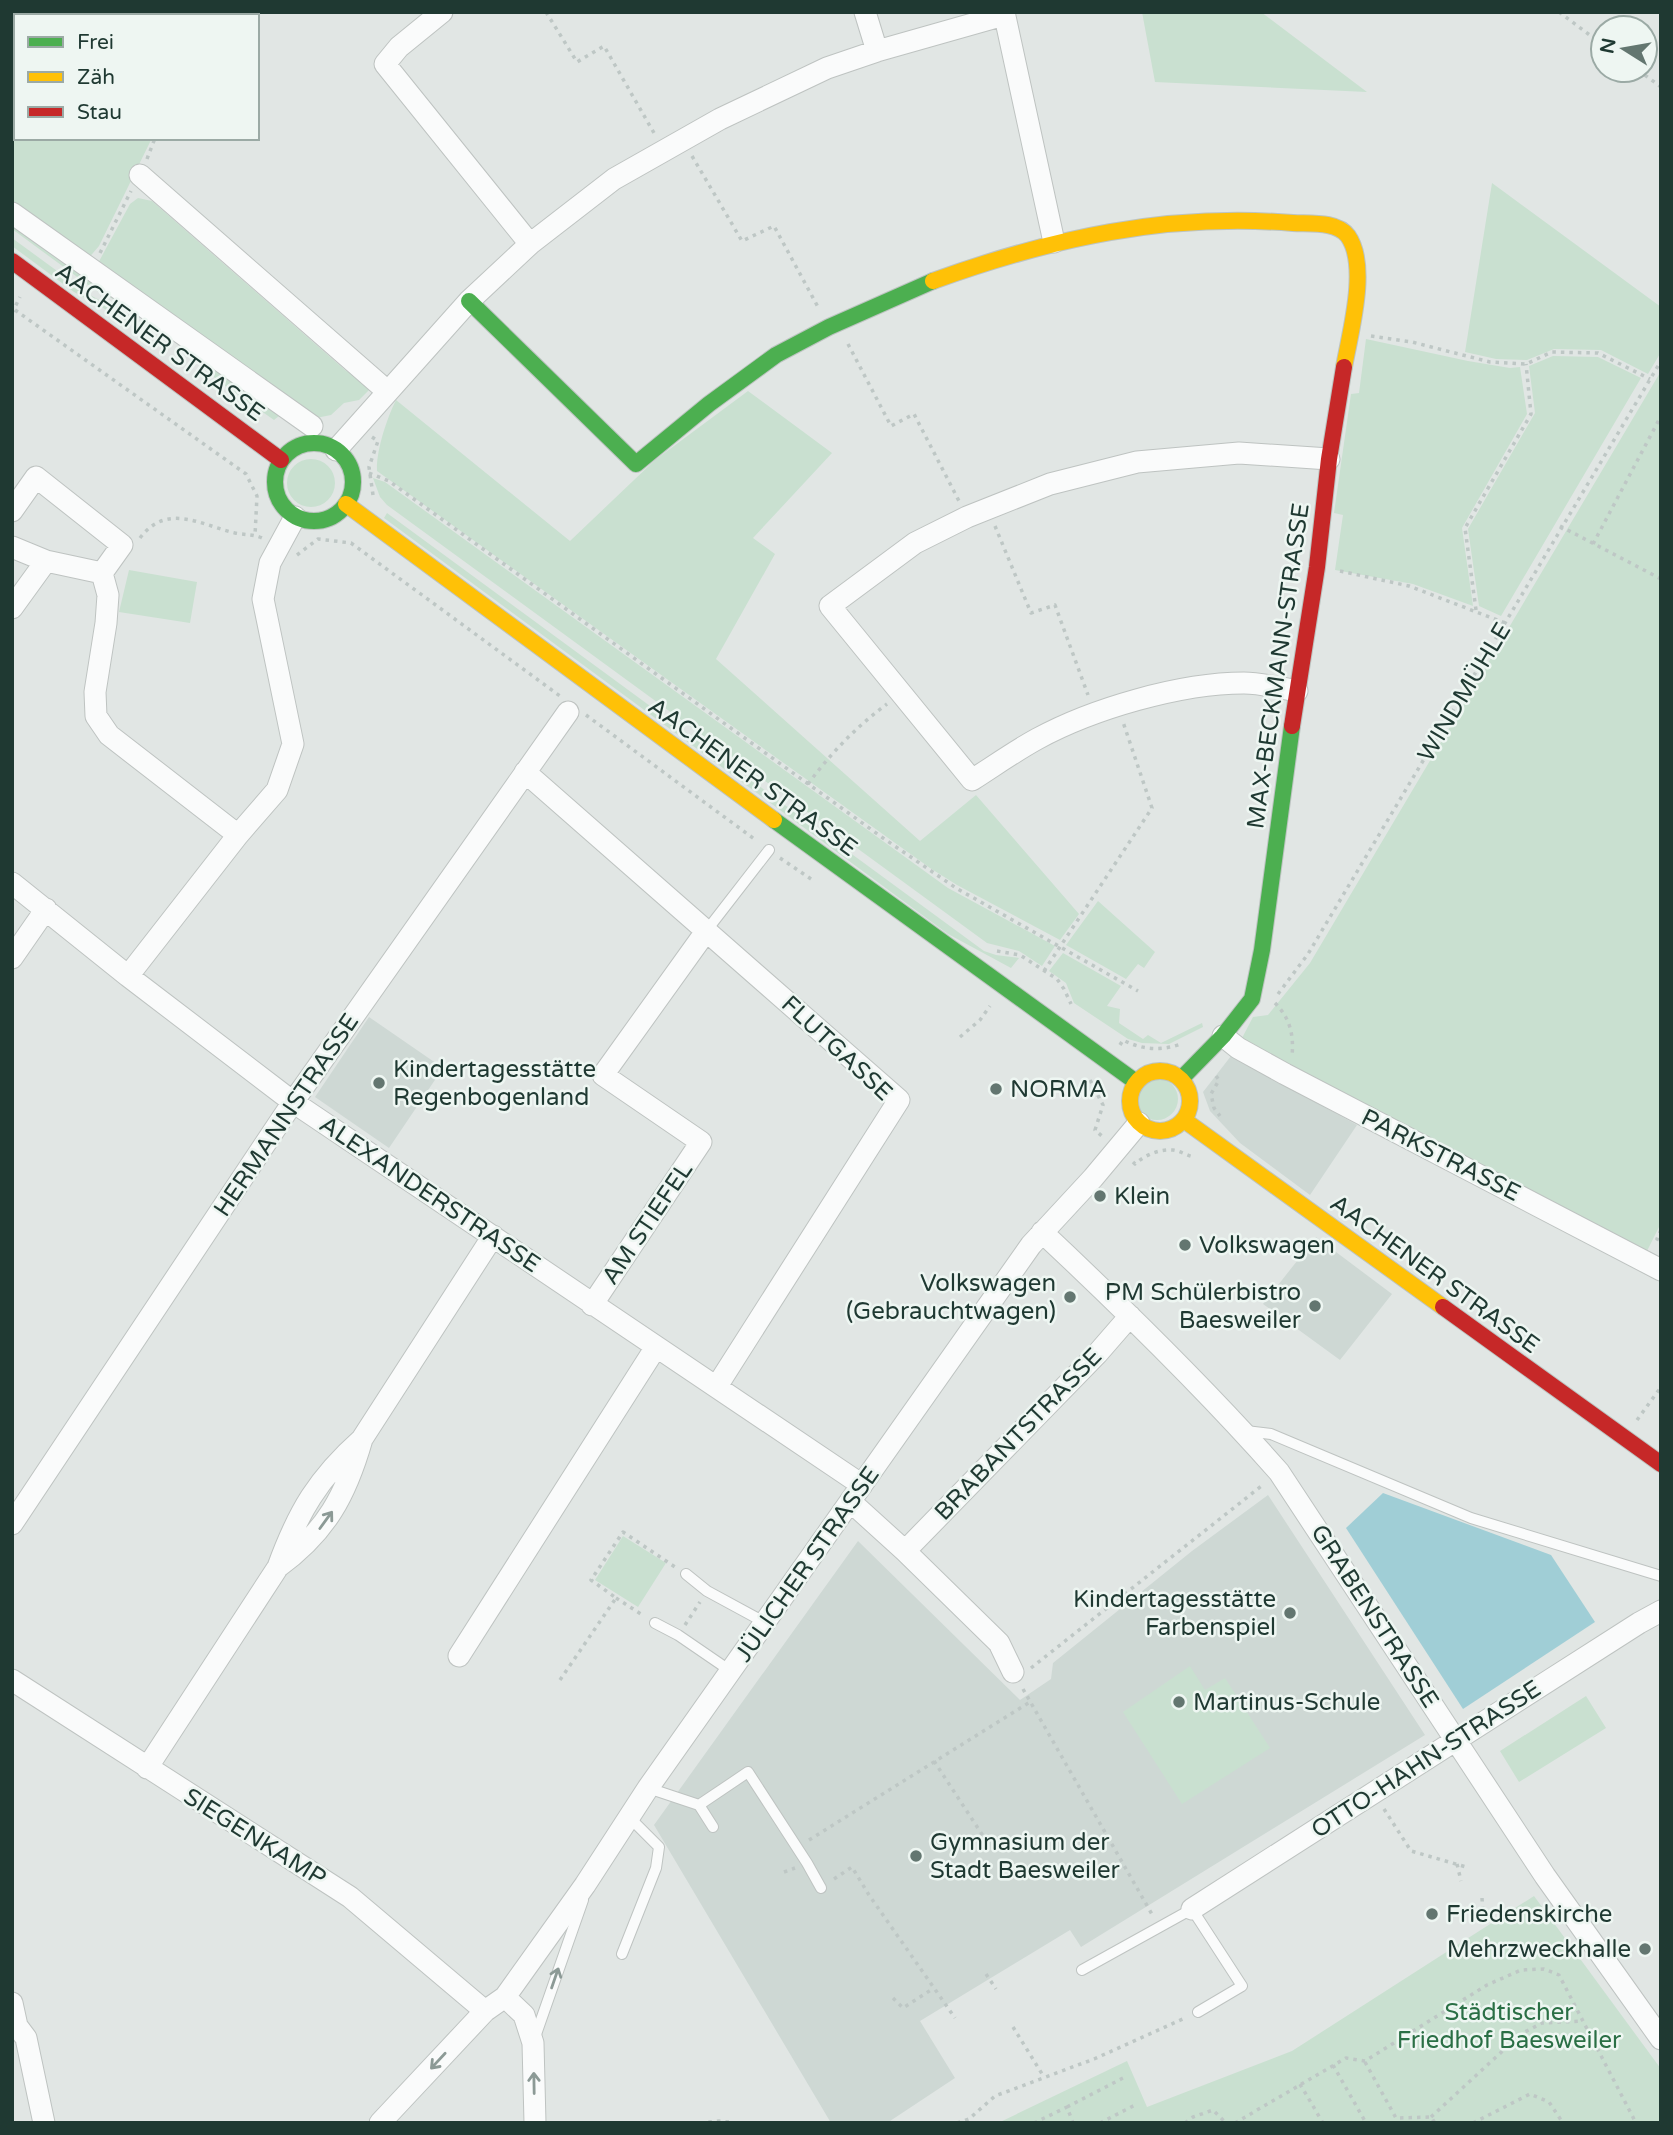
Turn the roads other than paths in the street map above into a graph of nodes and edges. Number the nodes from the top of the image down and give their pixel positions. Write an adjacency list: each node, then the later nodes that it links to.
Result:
1 (442, 12): 8 (street)
2 (865, 12): 4 (street)
3 (1004, 13): 4 (street); 7 (street)
4 (877, 51): 8 (street)
5 (140, 175): 11 (street)
6 (12, 213): 12 (street)
7 (1054, 242): 10 (main road); 14 (main road, MAX-BECKMANN-STRASSE)
8 (530, 244): 10 (street)
9 (12, 261): 15 (main road, AACHENER STRASSE)
10 (469, 301): 11 (street)
11 (387, 391): 13 (street)
12 (312, 426)
13 (336, 450): 15 (main road); 16 (main road)
14 (1329, 459): 23 (main road, MAX-BECKMANN-STRASSE); 23 (street)
15 (281, 460): 18 (main road)
16 (346, 504): 18 (main road); 35 (main road, AACHENER STRASSE)
17 (12, 511): 21 (street)
18 (295, 517): 26 (street)
19 (12, 547): 20 (street)
20 (46, 561): 21 (street); 22 (street)
21 (103, 573): 26 (street)
22 (12, 608)
23 (1297, 691): 33 (main road, MAX-BECKMANN-STRASSE)
24 (571, 707): 25 (street, HERMANNSTRASSE)
25 (525, 772): 30 (street, FLUTGASSE); 36 (street, HERMANNSTRASSE)
26 (238, 835): 32 (street)
27 (769, 850): 30 (lane)
28 (12, 883): 29 (street, ALEXANDERSTRASSE)
29 (46, 909): 31 (street); 32 (street, ALEXANDERSTRASSE)
30 (707, 930): 42 (street, AM STIEFEL); 45 (street, FLUTGASSE)
31 (12, 958)
32 (128, 976): 36 (street, ALEXANDERSTRASSE)
33 (1223, 1036): 34 (main road, MAX-BECKMANN-STRASSE); 41 (street, PARKSTRASSE)
34 (1181, 1079): 35 (main road); 37 (main road)
35 (1136, 1082): 38 (main road)
36 (293, 1102): 40 (street, ALEXANDERSTRASSE); 49 (street, HERMANNSTRASSE)
37 (1184, 1120): 38 (main road); 47 (main road, AACHENER STRASSE)
38 (1139, 1123): 39 (street, JÜLICHER STRASSE)
39 (1042, 1231): 43 (street, GRABENSTRASSE); 48 (street, JÜLICHER STRASSE)
40 (492, 1236): 42 (street, ALEXANDERSTRASSE); 61 (street)
41 (1661, 1270)
42 (592, 1305): 44 (street, ALEXANDERSTRASSE)
43 (1130, 1316): 46 (street, GRABENSTRASSE); 50 (street, BRABANTSTRASSE)
44 (656, 1347): 45 (street, ALEXANDERSTRASSE); 56 (street)
45 (717, 1386): 48 (street, ALEXANDERSTRASSE)
46 (1243, 1431): 52 (lane); 60 (street, GRABENSTRASSE)
47 (1661, 1464)
48 (856, 1494): 50 (street, ALEXANDERSTRASSE); 55 (street, JÜLICHER STRASSE)
49 (12, 1524)
50 (905, 1550): 58 (street, ALEXANDERSTRASSE)
51 (686, 1574): 55 (lane)
52 (1661, 1576)
53 (1661, 1611): 60 (street, OTTO-HAHN-STRASSE)
54 (655, 1623): 57 (lane)
55 (766, 1623): 57 (street, JÜLICHER STRASSE)
56 (459, 1656)
57 (732, 1672): 62 (street, JÜLICHER STRASSE)
58 (1015, 1676)
59 (12, 1680): 61 (street, SIEGENKAMP)
60 (1457, 1740): 68 (street, OTTO-HAHN-STRASSE); 75 (street, GRABENSTRASSE)
61 (147, 1768): 73 (street, SIEGENKAMP)
62 (648, 1788): 63 (lane); 64 (street, JÜLICHER STRASSE)
63 (699, 1805): 65 (lane); 67 (lane)
64 (630, 1818): 66 (street, JÜLICHER STRASSE); 69 (lane)
65 (713, 1827)
66 (595, 1870): 71 (street, JÜLICHER STRASSE); 77 (lane, one-way to 66)
67 (821, 1888)
68 (1192, 1909): 70 (lane); 74 (lane)
69 (622, 1954)
70 (1082, 1970)
71 (505, 1997): 73 (street, JÜLICHER STRASSE); 77 (street)
72 (12, 2003): 78 (street)
73 (485, 2011): 79 (street, JÜLICHER STRASSE, one-way to 79)
74 (1198, 2012)
75 (1654, 2016): 76 (street, GRABENSTRASSE)
76 (1661, 2039)
77 (533, 2043): 80 (street, one-way to 77)
78 (44, 2123)
79 (380, 2123)
80 (535, 2123)

